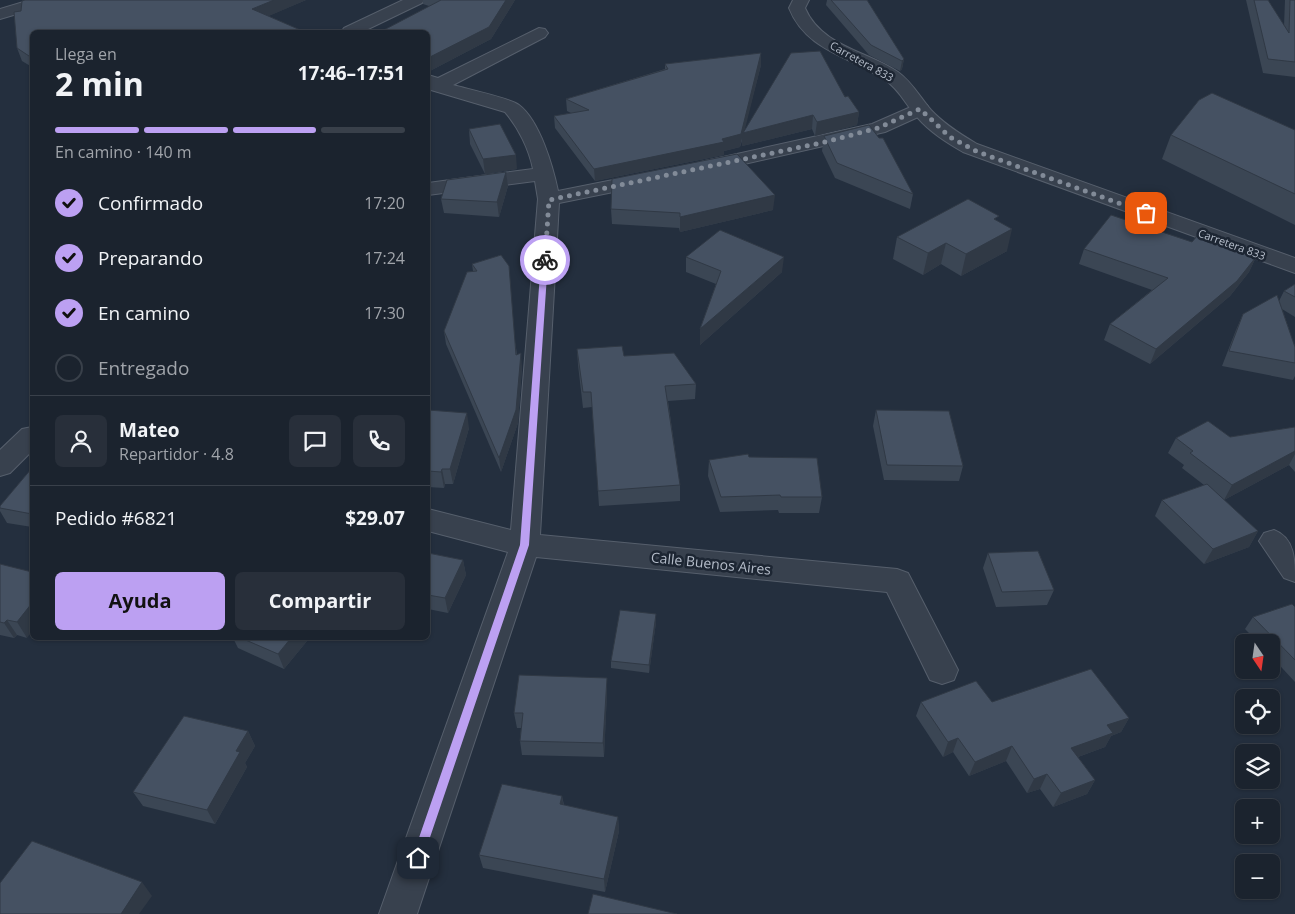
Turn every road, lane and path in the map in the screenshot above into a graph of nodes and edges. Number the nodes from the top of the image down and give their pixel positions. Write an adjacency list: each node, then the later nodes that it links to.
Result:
1 (48, 0): 4 (street)
2 (416, 0): 5 (street)
3 (801, 0): 8 (street, Carretera 833)
4 (0, 14)
5 (354, 30)
6 (539, 33): 7 (street)
7 (432, 83): 9 (street)
8 (920, 109): 9 (street); 11 (street, Carretera 833)
9 (547, 186): 10 (street); 16 (street)
10 (430, 189)
11 (1295, 266)
12 (30, 438): 13 (street)
13 (0, 466)
14 (430, 521): 16 (street, Calle Buenos Aires)
15 (1274, 541): 17 (street)
16 (525, 545): 18 (street, Calle Buenos Aires); 19 (street)
17 (1295, 570)
18 (942, 670)
19 (398, 914)

